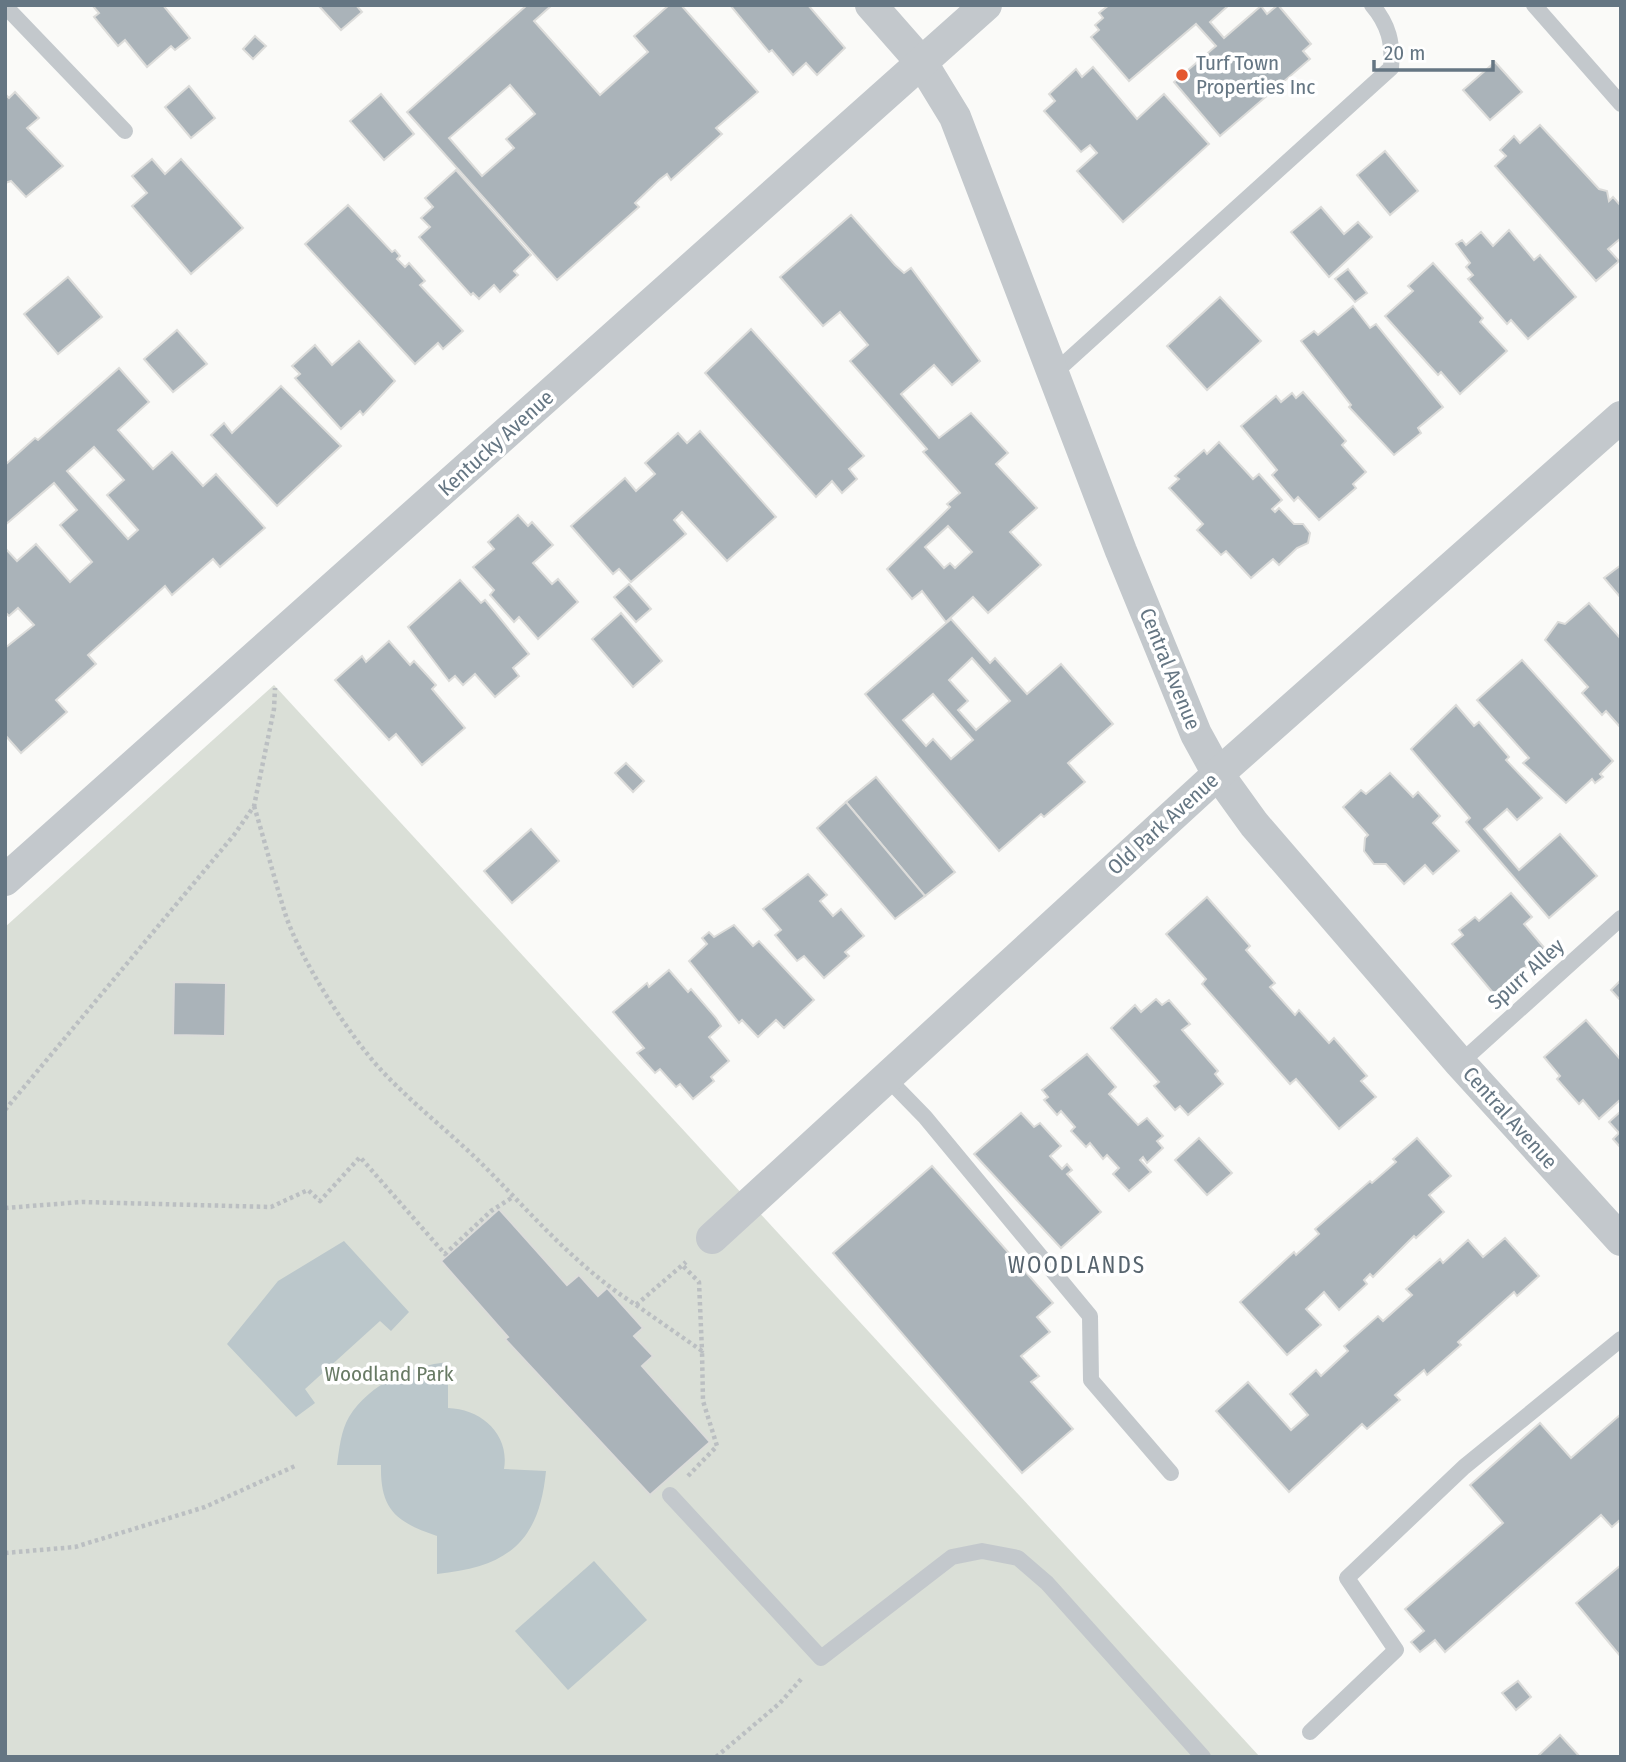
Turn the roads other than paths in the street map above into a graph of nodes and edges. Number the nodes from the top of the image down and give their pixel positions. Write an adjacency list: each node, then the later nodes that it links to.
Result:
1 (872, 5): 6 (street, Central Avenue)
2 (986, 5): 6 (street, Kentucky Avenue)
3 (1372, 5): 9 (lane)
4 (1534, 5): 7 (lane)
5 (5, 6): 8 (lane)
6 (922, 63): 9 (street, Central Avenue); 12 (street, Kentucky Avenue)
7 (1621, 104)
8 (125, 131)
9 (1053, 374): 11 (street, Central Avenue)
10 (1621, 417): 11 (street, Old Park Avenue)
11 (1218, 774): 14 (street, Central Avenue); 15 (street, Old Park Avenue)
12 (5, 880)
13 (1621, 918): 14 (lane, Spurr Alley)
14 (1460, 1063): 17 (street, Central Avenue)
15 (887, 1078): 16 (street, Old Park Avenue); 19 (lane)
16 (712, 1238)
17 (1621, 1240)
18 (1621, 1339): 21 (lane)
19 (1171, 1473)
20 (670, 1495): 22 (lane)
21 (1310, 1732)
22 (1203, 1757)

